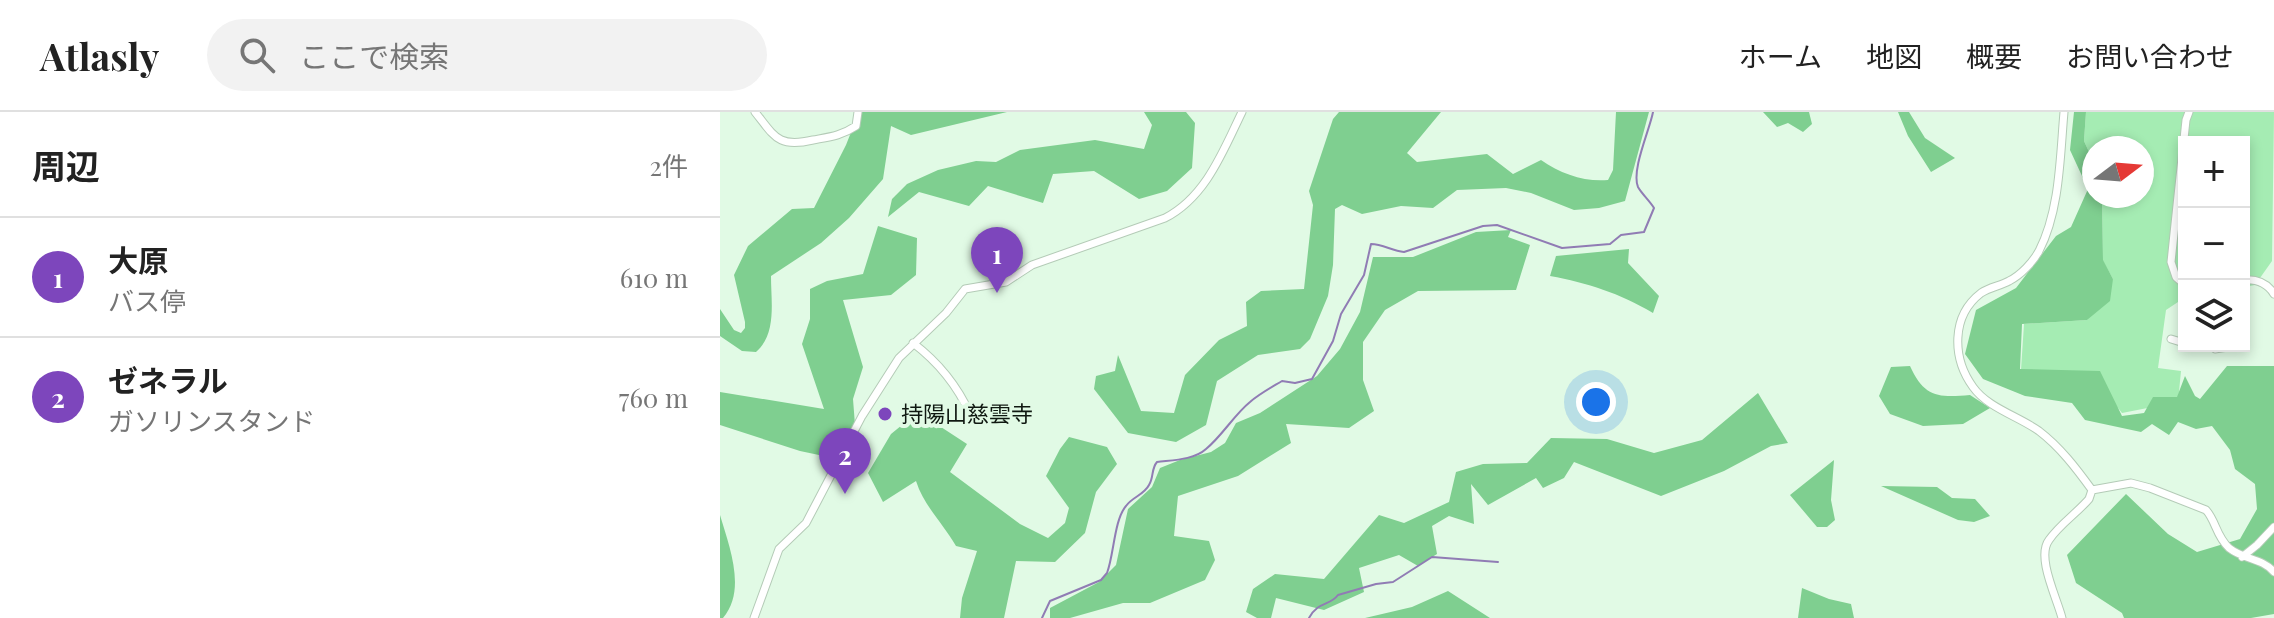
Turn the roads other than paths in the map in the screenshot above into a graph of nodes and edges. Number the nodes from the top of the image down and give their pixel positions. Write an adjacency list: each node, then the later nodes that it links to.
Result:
1 (755, 112): 2 (street)
2 (858, 112)
3 (1242, 112): 11 (street)
4 (2064, 112): 13 (street)
5 (2189, 112): 7 (street)
6 (2250, 279): 8 (street)
7 (2179, 280)
8 (2274, 294)
9 (2171, 339): 10 (street)
10 (2178, 341)
11 (913, 343): 12 (street); 17 (street)
12 (970, 414)
13 (2092, 490): 15 (street); 18 (street)
14 (2274, 527): 15 (street)
15 (2242, 557): 16 (street)
16 (2274, 572)
17 (754, 618)
18 (2062, 618)

